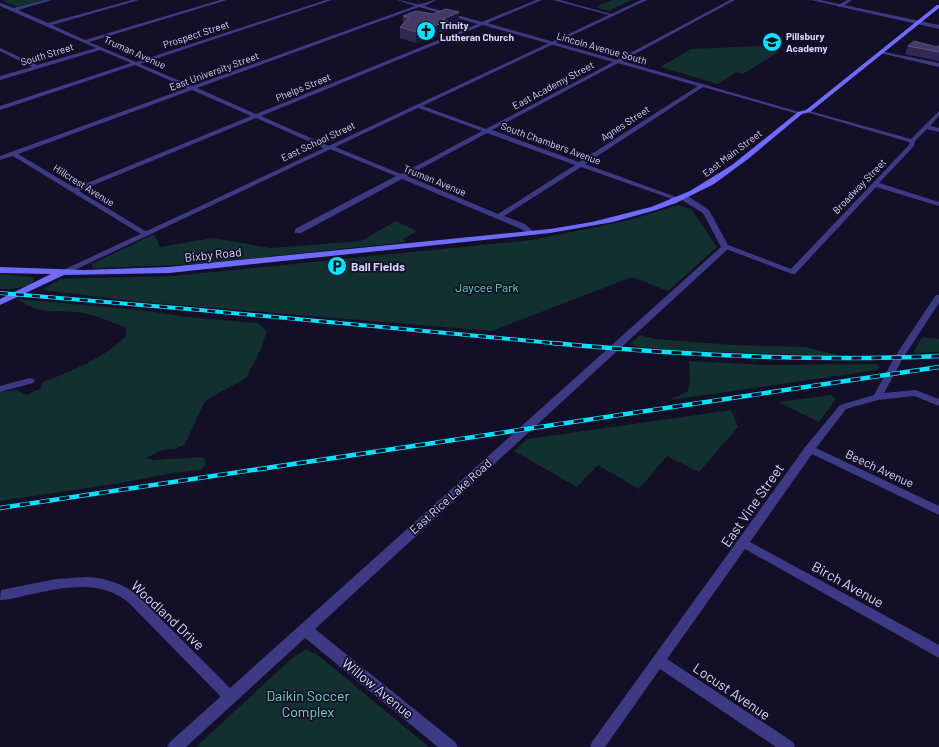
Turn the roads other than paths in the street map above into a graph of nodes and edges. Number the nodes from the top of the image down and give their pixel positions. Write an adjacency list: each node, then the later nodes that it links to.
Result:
1 (50, 0): 17 (street)
2 (137, 0): 21 (street)
3 (224, 0): 23 (street, South Street)
4 (330, 0): 29 (street, Prospect Street)
5 (399, 0): 14 (street, Lincoln Avenue South)
6 (435, 0): 14 (street, East University Street)
7 (540, 0): 20 (street, Phelps Street)
8 (555, 0): 18 (street)
9 (645, 0): 18 (street, East School Street)
10 (733, 0): 28 (street, East Academy Street)
11 (813, 0): 15 (street)
12 (850, 0): 15 (street)
13 (0, 4): 17 (street, Truman Avenue)
14 (419, 6): 20 (street, Lincoln Avenue South); 34 (street, East University Street)
15 (840, 6): 19 (street)
16 (939, 6): 19 (main road, East Main Street)
17 (13, 10): 21 (street, Truman Avenue)
18 (613, 15): 24 (street, East School Street)
19 (918, 23): 22 (street); 27 (main road, East Main Street)
20 (482, 24): 24 (street, Lincoln Avenue South); 40 (street, Phelps Street)
21 (48, 25): 23 (street, Truman Avenue)
22 (939, 27)
23 (86, 42): 25 (street, Truman Avenue)
24 (552, 44): 28 (street, Lincoln Avenue South); 35 (street, East School Street)
25 (100, 48): 29 (street, Truman Avenue); 31 (street, South Street)
26 (1, 50): 31 (street)
27 (882, 52): 30 (street); 37 (main road, East Main Street)
28 (616, 62): 33 (street, Lincoln Avenue South); 43 (street, East Academy Street)
29 (136, 64): 34 (street, Truman Avenue); 36 (street, Prospect Street)
30 (939, 65)
31 (36, 67): 32 (street, South Street)
32 (0, 78)
33 (702, 86): 39 (street, Lincoln Avenue South); 48 (street, Agnes Street)
34 (192, 88): 40 (street, Truman Avenue); 46 (street, East University Street)
35 (418, 106): 43 (street, South Chambers Avenue); 45 (street, East School Street)
36 (0, 108)
37 (808, 111): 39 (main road, East Main Street); 44 (street)
38 (939, 112): 41 (street, Broadway Street)
39 (800, 113): 52 (main road, East Main Street)
40 (256, 116): 45 (street, Truman Avenue); 51 (street, Phelps Street)
41 (926, 127): 42 (street); 44 (street, Broadway Street)
42 (939, 130)
43 (487, 131): 48 (street, South Chambers Avenue); 49 (street, East Academy Street)
44 (912, 141): 50 (street, Broadway Street)
45 (330, 148): 49 (street, Truman Avenue); 57 (street, East School Street)
46 (13, 154): 47 (street, East University Street); 51 (street, Hillcrest Avenue)
47 (0, 158)
48 (580, 164): 52 (street, South Chambers Avenue); 54 (street, Agnes Street)
49 (401, 176): 54 (street, Truman Avenue); 55 (street, East Academy Street)
50 (875, 184): 53 (street); 59 (street, Broadway Street)
51 (74, 191): 57 (street, Hillcrest Avenue)
52 (680, 198): 56 (main road, East Main Street); 59 (street, South Chambers Avenue)
53 (939, 204)
54 (499, 216): 56 (street, Truman Avenue)
55 (298, 231)
56 (531, 233): 58 (main road, East Main Street)
57 (144, 234): 61 (street, East School Street)
58 (428, 244): 61 (main road, Bixby Road)
59 (725, 247): 72 (street, East Rice Lake Road)
60 (0, 270): 61 (main road, Bixby Road)
61 (63, 272): 63 (main road, East School Street)
62 (939, 297): 66 (street)
63 (0, 302)
64 (30, 381): 65 (street)
65 (0, 389)
66 (878, 397): 67 (street, East Vine Street); 68 (street, East Vine Street)
67 (938, 399)
68 (810, 449): 69 (street, Beech Avenue); 70 (street, East Vine Street)
69 (939, 511)
70 (743, 543): 73 (street, Birch Avenue); 74 (street, East Vine Street)
71 (0, 595): 75 (street, Woodland Drive)
72 (305, 629): 75 (street, East Rice Lake Road); 77 (street, Willow Avenue)
73 (939, 652)
74 (659, 661): 78 (street, East Vine Street); 79 (street, Locust Avenue)
75 (230, 696): 76 (street, East Rice Lake Road)
76 (175, 747)
77 (450, 747)
78 (597, 747)
79 (788, 747)

